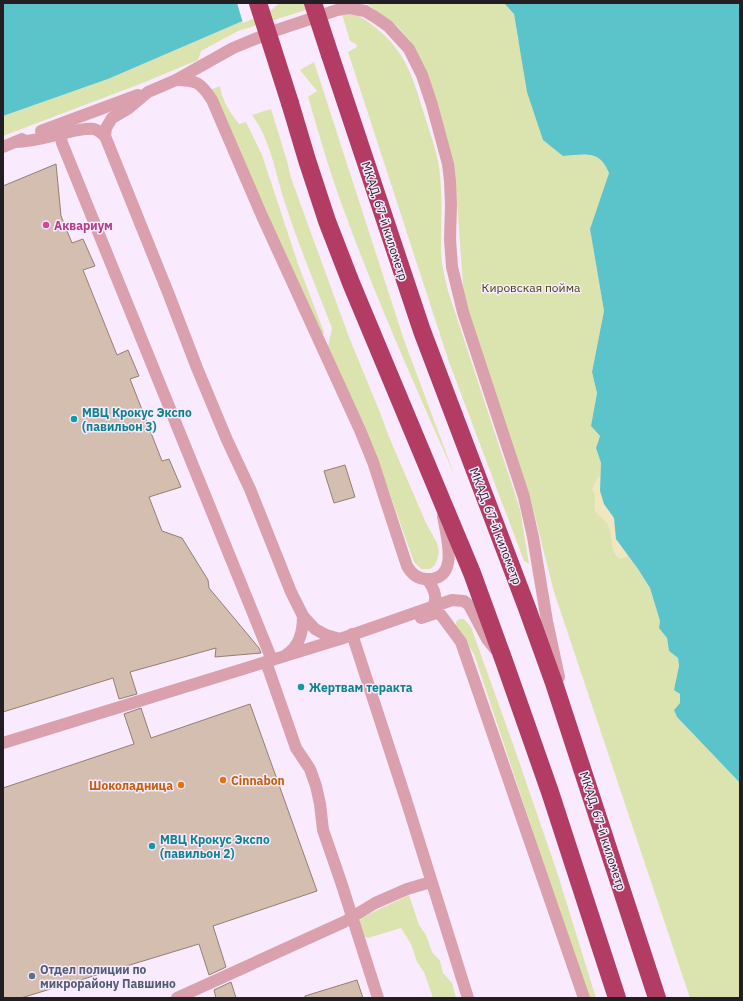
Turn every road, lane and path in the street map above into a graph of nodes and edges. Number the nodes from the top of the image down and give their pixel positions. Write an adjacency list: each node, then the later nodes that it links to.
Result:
1 (258, 3): 9 (highway, bridge)
2 (313, 3): 21 (highway, МКАД, 67-й километр, bridge)
3 (176, 80): 4 (street); 10 (street); 21 (street)
4 (148, 92): 6 (street); 7 (street)
5 (60, 133): 6 (street); 7 (street); 18 (street)
6 (105, 136): 12 (street)
7 (15, 142): 8 (street)
8 (3, 147)
9 (439, 495): 10 (street); 19 (highway)
10 (427, 579): 11 (street)
11 (434, 605): 14 (street); 15 (street)
12 (303, 616): 17 (street); 18 (street)
13 (444, 617): 14 (street); 15 (street); 27 (street)
14 (478, 621): 19 (street)
15 (366, 629): 16 (street)
16 (352, 634): 17 (street); 22 (street)
17 (340, 639): 18 (street)
18 (274, 659): 20 (street); 23 (street)
19 (504, 661): 28 (highway)
20 (3, 743)
21 (581, 765): 29 (highway, МКАД, 67-й километр)
22 (431, 882): 23 (street); 26 (street)
23 (352, 917): 24 (street); 25 (street)
24 (177, 998)
25 (378, 998)
26 (468, 998)
27 (584, 998)
28 (617, 998)
29 (657, 998)

